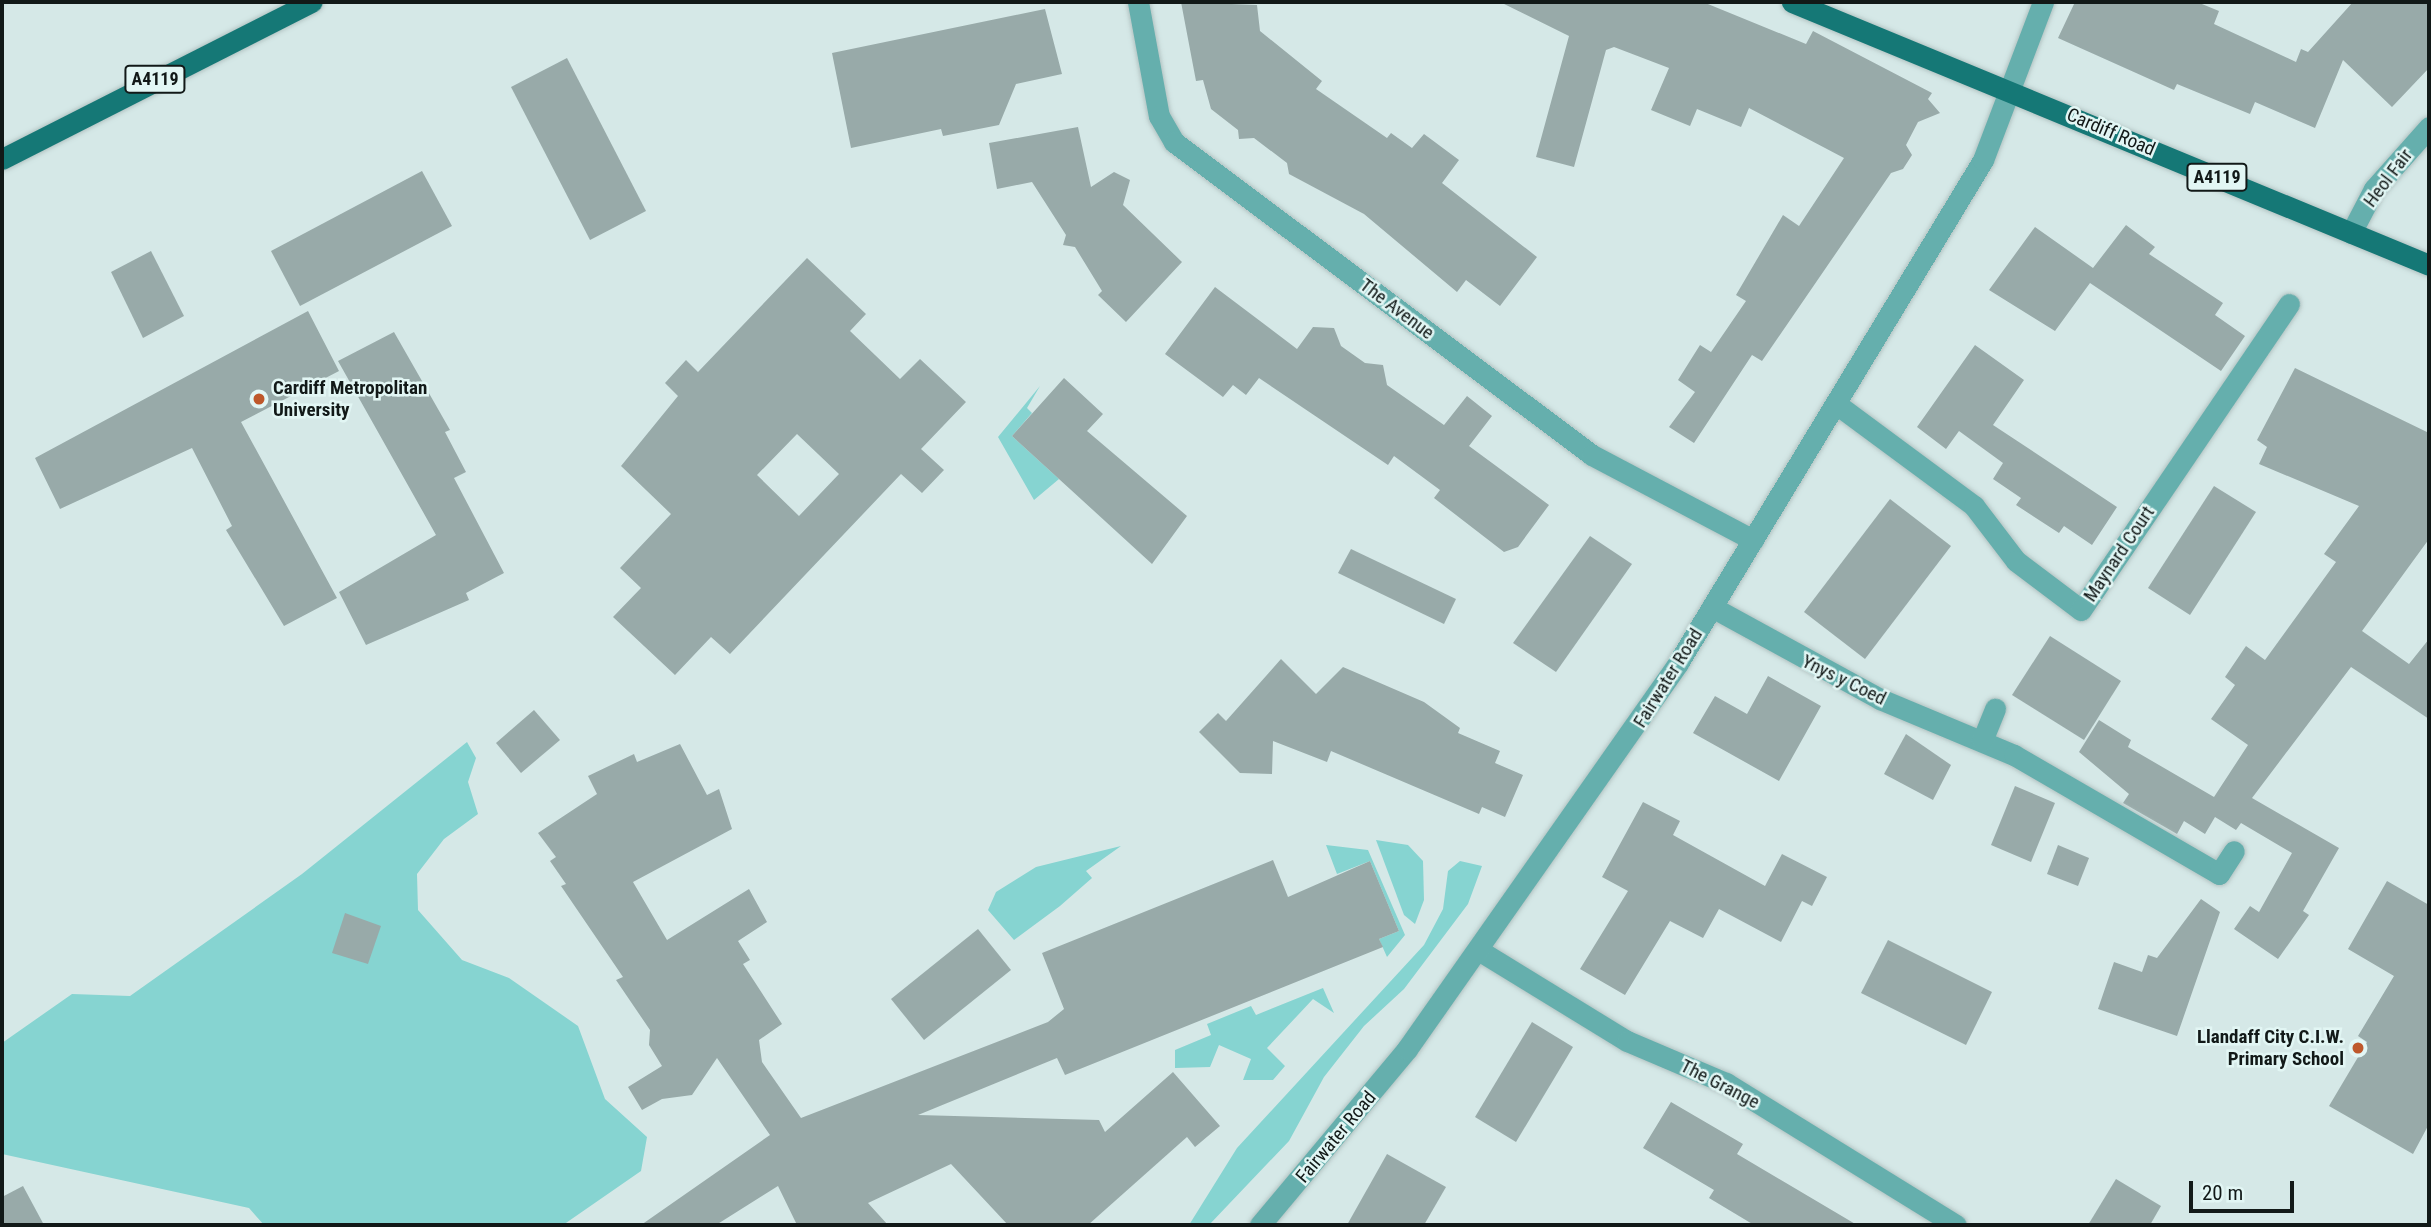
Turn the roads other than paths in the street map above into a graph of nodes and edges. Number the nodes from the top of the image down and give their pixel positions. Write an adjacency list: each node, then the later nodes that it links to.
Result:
1 (311, 2): 7 (main road, A4119)
2 (1138, 2): 12 (street, The Avenue)
3 (1792, 2): 5 (main road, Cardiff Road / A4119)
4 (2043, 2): 5 (street, Fairwater Road)
5 (2005, 87): 8 (main road, Cardiff Road / A4119); 11 (street, Fairwater Road)
6 (2429, 127): 8 (street, Heol Fair)
7 (2, 159)
8 (2351, 233): 9 (main road, Cardiff Road / A4119)
9 (2429, 265)
10 (2290, 304): 11 (street, Maynard Court)
11 (1839, 406): 12 (street, Fairwater Road)
12 (1753, 540): 13 (street, Fairwater Road)
13 (1712, 607): 15 (street, Ynys y Coed); 17 (street, Fairwater Road)
14 (1995, 709): 15 (street)
15 (1982, 741): 16 (street, Ynys y Coed)
16 (2234, 851)
17 (1480, 951): 18 (street, Fairwater Road); 19 (street, The Grange)
18 (1260, 1225)
19 (1956, 1225)

